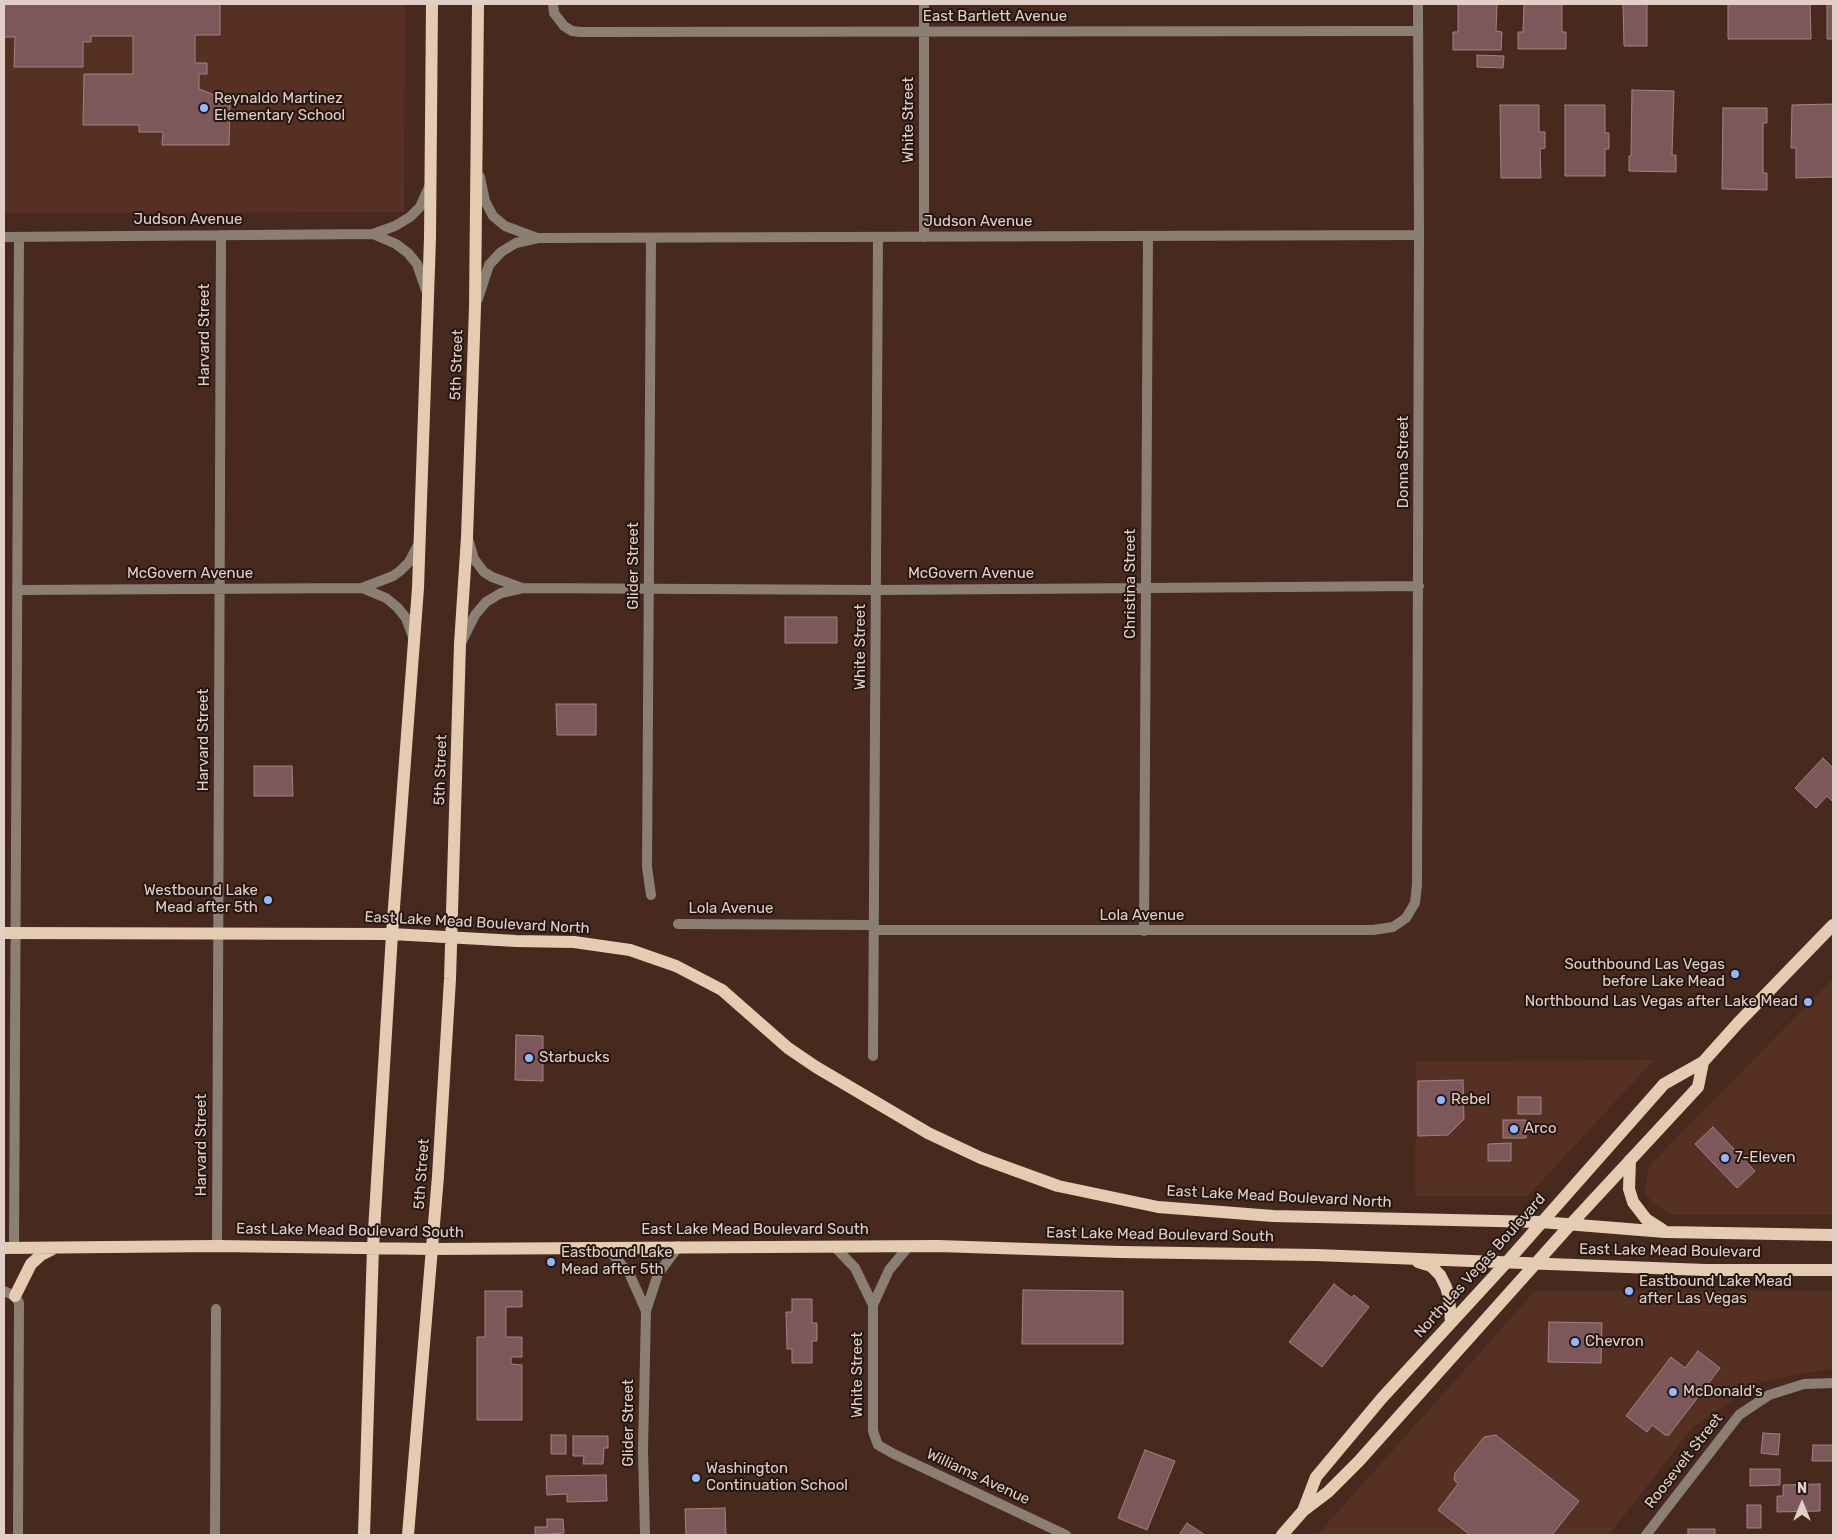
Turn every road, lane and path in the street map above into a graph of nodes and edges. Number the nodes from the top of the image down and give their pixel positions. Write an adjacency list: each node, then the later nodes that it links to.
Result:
1 (432, 4): 9 (main road, 5th Street)
2 (478, 4): 8 (main road, 5th Street)
3 (553, 4): 7 (street, East Bartlett Avenue)
4 (924, 4): 7 (street, White Street)
5 (1418, 4): 6 (street, Donna Street)
6 (1418, 31): 7 (street, East Bartlett Avenue); 13 (street, Donna Street)
7 (924, 32): 17 (street, White Street)
8 (476, 162): 18 (street, Judson Avenue); 21 (main road, 5th Street)
9 (430, 185): 10 (street, Judson Avenue); 20 (main road, 5th Street)
10 (373, 234): 11 (street, Judson Avenue); 20 (street, Judson Avenue)
11 (221, 235): 15 (street, Judson Avenue); 28 (street, Harvard Street)
12 (1148, 236): 13 (street, Judson Avenue); 17 (street, Judson Avenue); 25 (street, Christina Street)
13 (1419, 236): 24 (street, Donna Street)
14 (4, 237): 15 (street, Judson Avenue)
15 (19, 237): 30 (street)
16 (878, 237): 17 (street, Judson Avenue); 19 (street, Judson Avenue); 31 (street, White Street)
17 (924, 237)
18 (538, 238): 19 (street, Judson Avenue); 21 (street, Judson Avenue)
19 (651, 238): 29 (street, Glider Street)
20 (428, 295): 23 (main road, 5th Street)
21 (475, 307): 22 (main road, 5th Street)
22 (468, 538): 27 (street, McGovern Avenue); 33 (main road, 5th Street)
23 (420, 540): 26 (street, McGovern Avenue); 32 (main road, 5th Street)
24 (1419, 586): 25 (street, McGovern Avenue); 35 (street, Donna Street)
25 (1146, 587): 31 (street, McGovern Avenue); 39 (street, Christina Street)
26 (362, 588): 28 (street, McGovern Avenue); 32 (street, McGovern Avenue)
27 (523, 588): 29 (street, McGovern Avenue); 33 (street, McGovern Avenue)
28 (219, 589): 30 (street, McGovern Avenue); 41 (street, Harvard Street)
29 (649, 589): 31 (street, McGovern Avenue); 34 (street, Glider Street)
30 (17, 590): 40 (street)
31 (876, 590): 38 (street, White Street)
32 (414, 641): 42 (main road, 5th Street)
33 (460, 644): 43 (main road, 5th Street)
34 (651, 895)
35 (1406, 918): 39 (street, Lola Avenue)
36 (678, 924): 38 (street, Lola Avenue)
37 (1833, 925): 45 (main road, North Las Vegas Boulevard)
38 (874, 927): 39 (street, Lola Avenue); 44 (street, White Street)
39 (1144, 931)
40 (10, 933): 41 (main road, East Lake Mead Boulevard North); 56 (street)
41 (218, 934): 42 (main road, East Lake Mead Boulevard North); 52 (street, Harvard Street)
42 (392, 934): 43 (main road, East Lake Mead Boulevard North); 57 (main road, 5th Street)
43 (452, 938): 47 (main road, East Lake Mead Boulevard North); 59 (main road, 5th Street)
44 (873, 1056)
45 (1703, 1062): 46 (main road, North Las Vegas Boulevard); 47 (main road, North Las Vegas Boulevard)
46 (1630, 1160): 48 (main road, North Las Vegas Boulevard); 49 (main road)
47 (1541, 1222): 48 (main road, East Lake Mead Boulevard); 61 (main road, North Las Vegas Boulevard)
48 (1571, 1224): 49 (main road, East Lake Mead Boulevard); 62 (main road, North Las Vegas Boulevard)
49 (1665, 1232): 50 (main road, East Lake Mead Boulevard)
50 (1833, 1235)
51 (59, 1246): 52 (main road, East Lake Mead Boulevard South); 56 (main road, East Lake Mead Boulevard South); 64 (main road)
52 (217, 1246): 57 (main road, East Lake Mead Boulevard South)
53 (679, 1246): 54 (main road, East Lake Mead Boulevard South); 58 (main road, East Lake Mead Boulevard South); 67 (street, Glider Street)
54 (835, 1246): 55 (main road, East Lake Mead Boulevard South); 65 (street, White Street)
55 (908, 1246): 60 (main road, East Lake Mead Boulevard South); 65 (street, White Street)
56 (9, 1247)
57 (373, 1247): 59 (main road, East Lake Mead Boulevard South); 74 (main road, 5th Street)
58 (606, 1247): 59 (main road, East Lake Mead Boulevard South); 67 (street, Glider Street)
59 (432, 1249): 75 (main road, 5th Street)
60 (1411, 1259): 61 (main road, East Lake Mead Boulevard South); 68 (main road)
61 (1506, 1263): 62 (main road, East Lake Mead Boulevard); 68 (main road, North Las Vegas Boulevard)
62 (1536, 1264): 63 (main road, East Lake Mead Boulevard); 71 (main road, North Las Vegas Boulevard)
63 (1833, 1270)
64 (9, 1294): 72 (street)
65 (873, 1305): 70 (street, White Street)
66 (216, 1309): 73 (street)
67 (646, 1311): 76 (street, Glider Street)
68 (1451, 1322): 71 (main road, North Las Vegas Boulevard)
69 (1833, 1383): 79 (street, Roosevelt Street)
70 (878, 1445): 77 (street, Williams Avenue)
71 (1303, 1511): 78 (main road, North Las Vegas Boulevard)
72 (18, 1535)
73 (215, 1535)
74 (364, 1535)
75 (408, 1535)
76 (644, 1535)
77 (1066, 1535)
78 (1282, 1535)
79 (1646, 1535)

